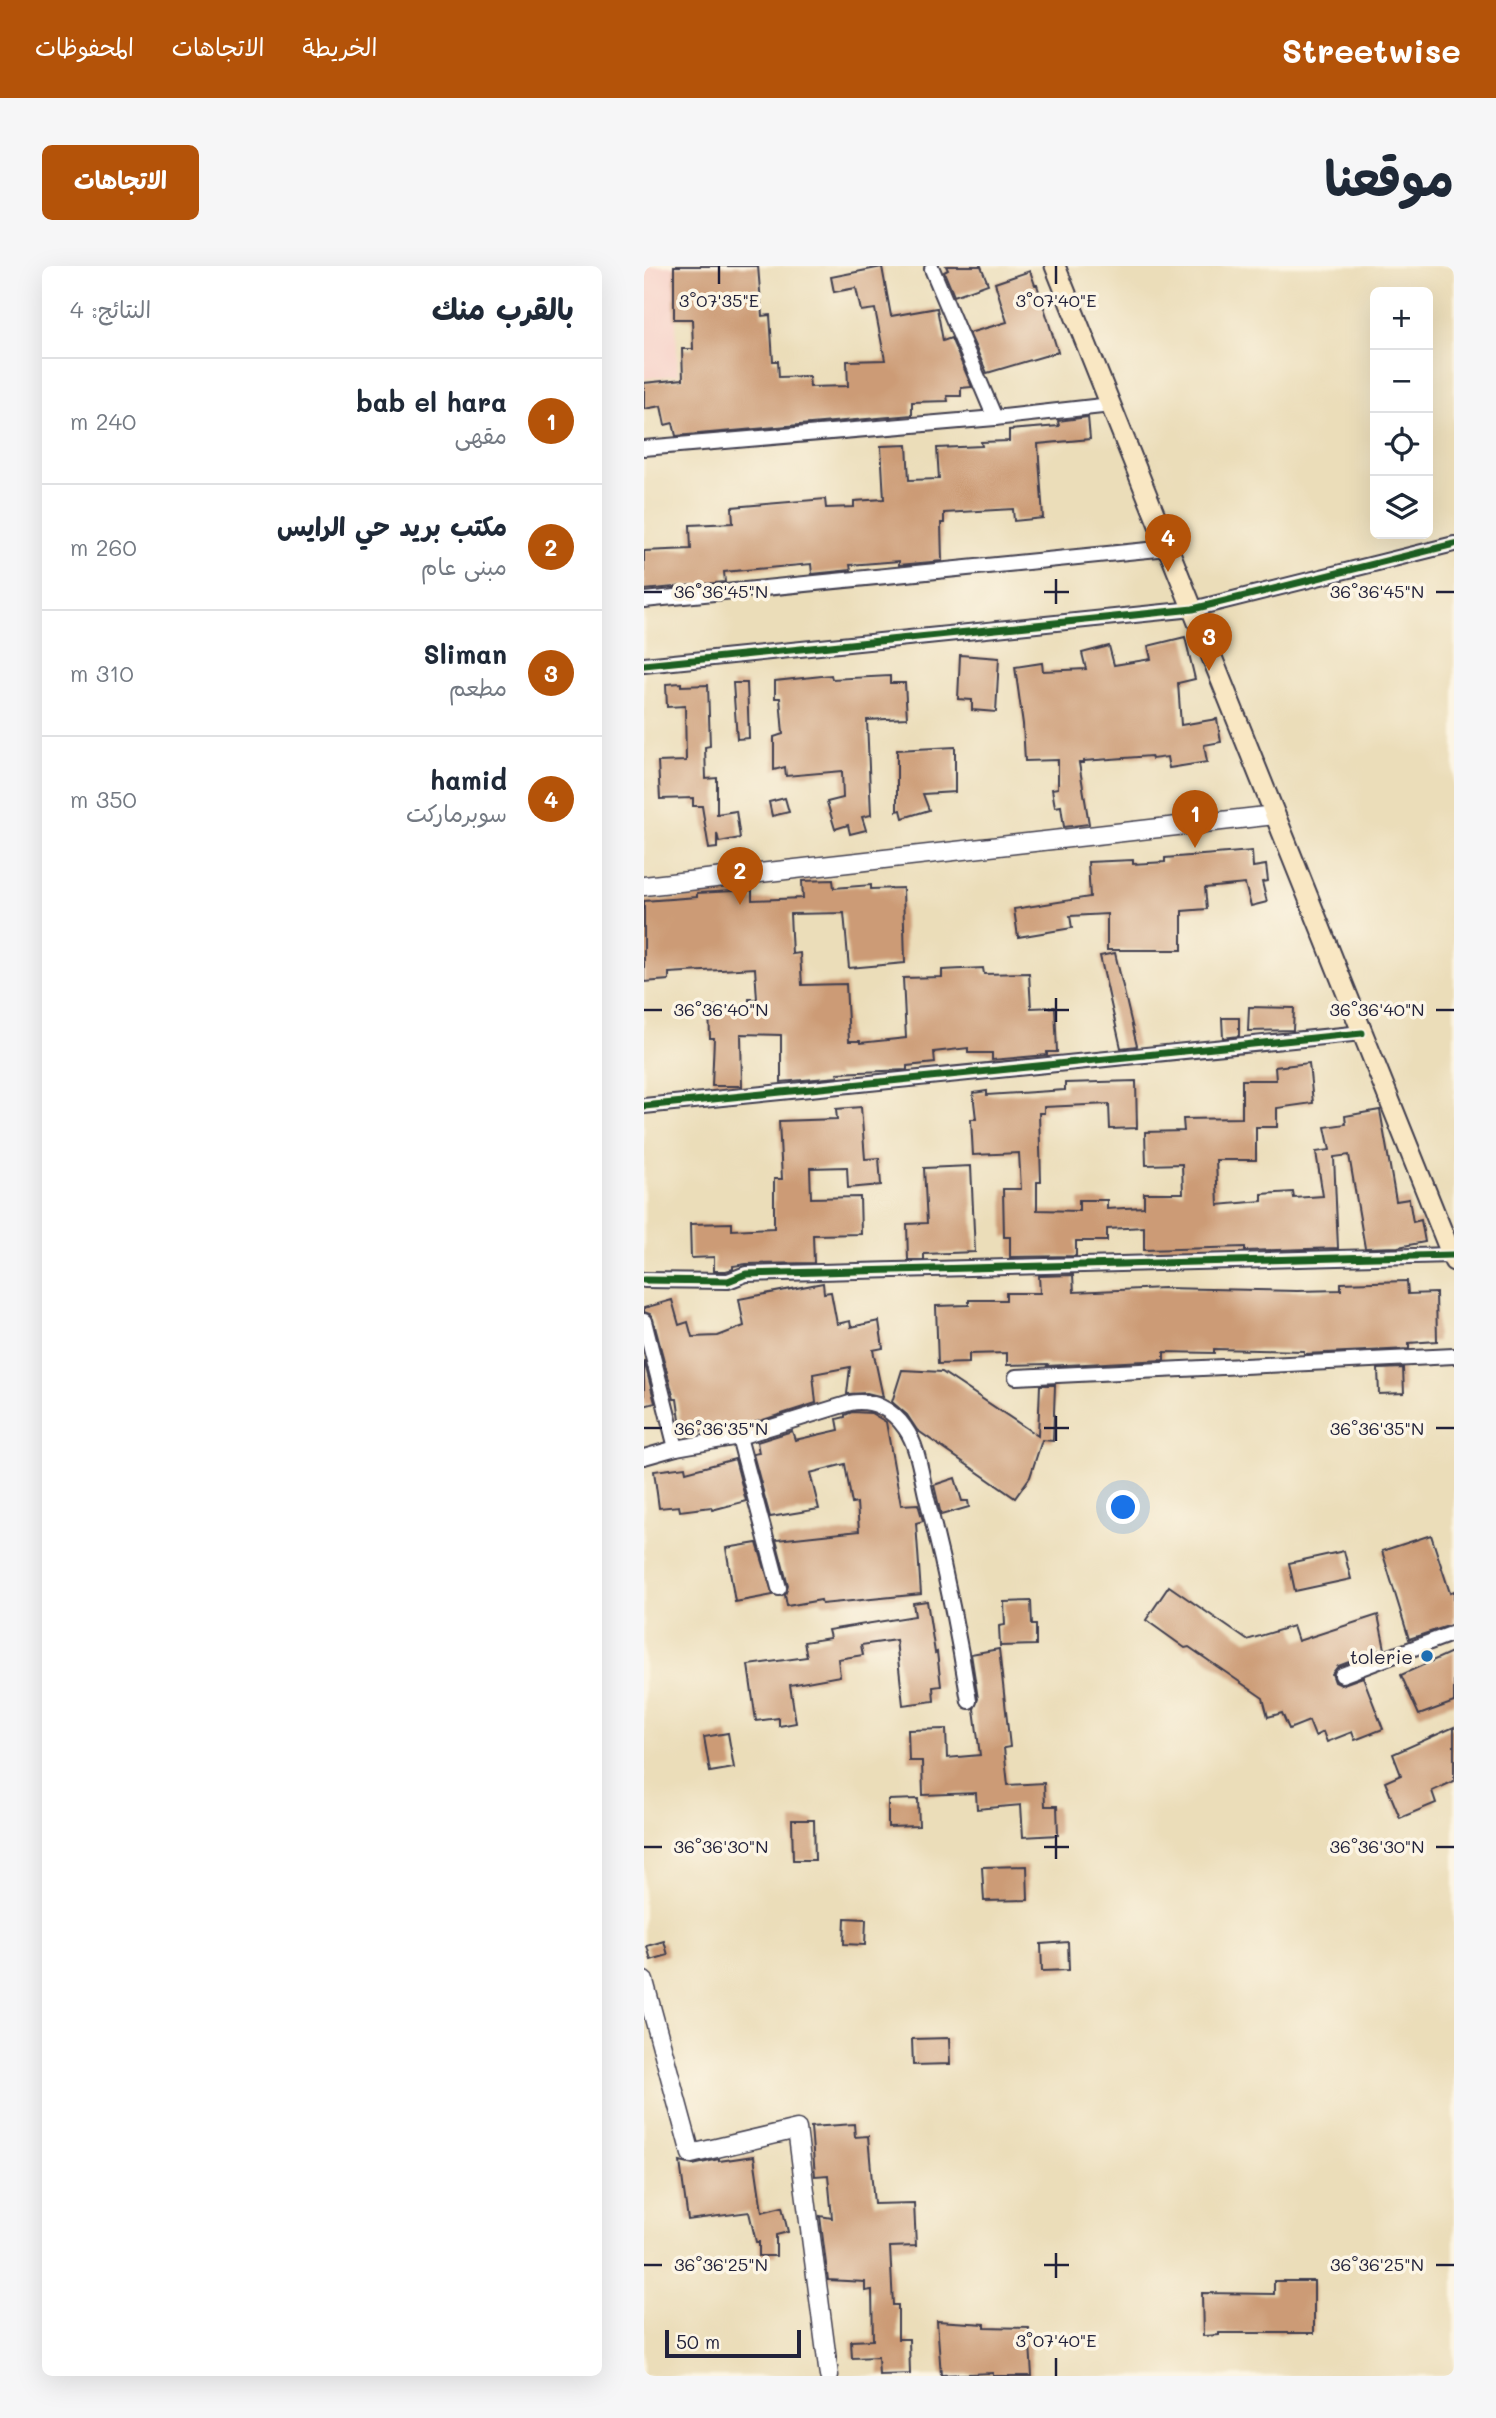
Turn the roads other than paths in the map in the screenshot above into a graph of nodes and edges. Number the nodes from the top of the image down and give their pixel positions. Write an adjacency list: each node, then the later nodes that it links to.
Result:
1 (1055, 266): 3 (main road)
2 (933, 269): 4 (street)
3 (1111, 405): 4 (street); 7 (main road)
4 (995, 418): 5 (street)
5 (644, 448)
6 (1454, 544): 9 (street)
7 (1168, 548): 8 (street); 9 (main road)
8 (644, 600)
9 (1193, 609): 10 (street); 11 (main road)
10 (644, 665)
11 (1275, 815): 12 (street); 13 (main road)
12 (644, 886)
13 (1362, 1033): 14 (street); 15 (main road)
14 (644, 1106)
15 (1453, 1258): 16 (street)
16 (644, 1280)
17 (644, 1321): 21 (street)
18 (1454, 1356): 19 (street)
19 (1016, 1377)
20 (739, 1437): 21 (street); 23 (street); 26 (street)
21 (676, 1448): 22 (street)
22 (644, 1457)
23 (779, 1588)
24 (1454, 1633): 25 (street)
25 (1342, 1675)
26 (969, 1700)
27 (644, 1981): 28 (street)
28 (829, 2376)

